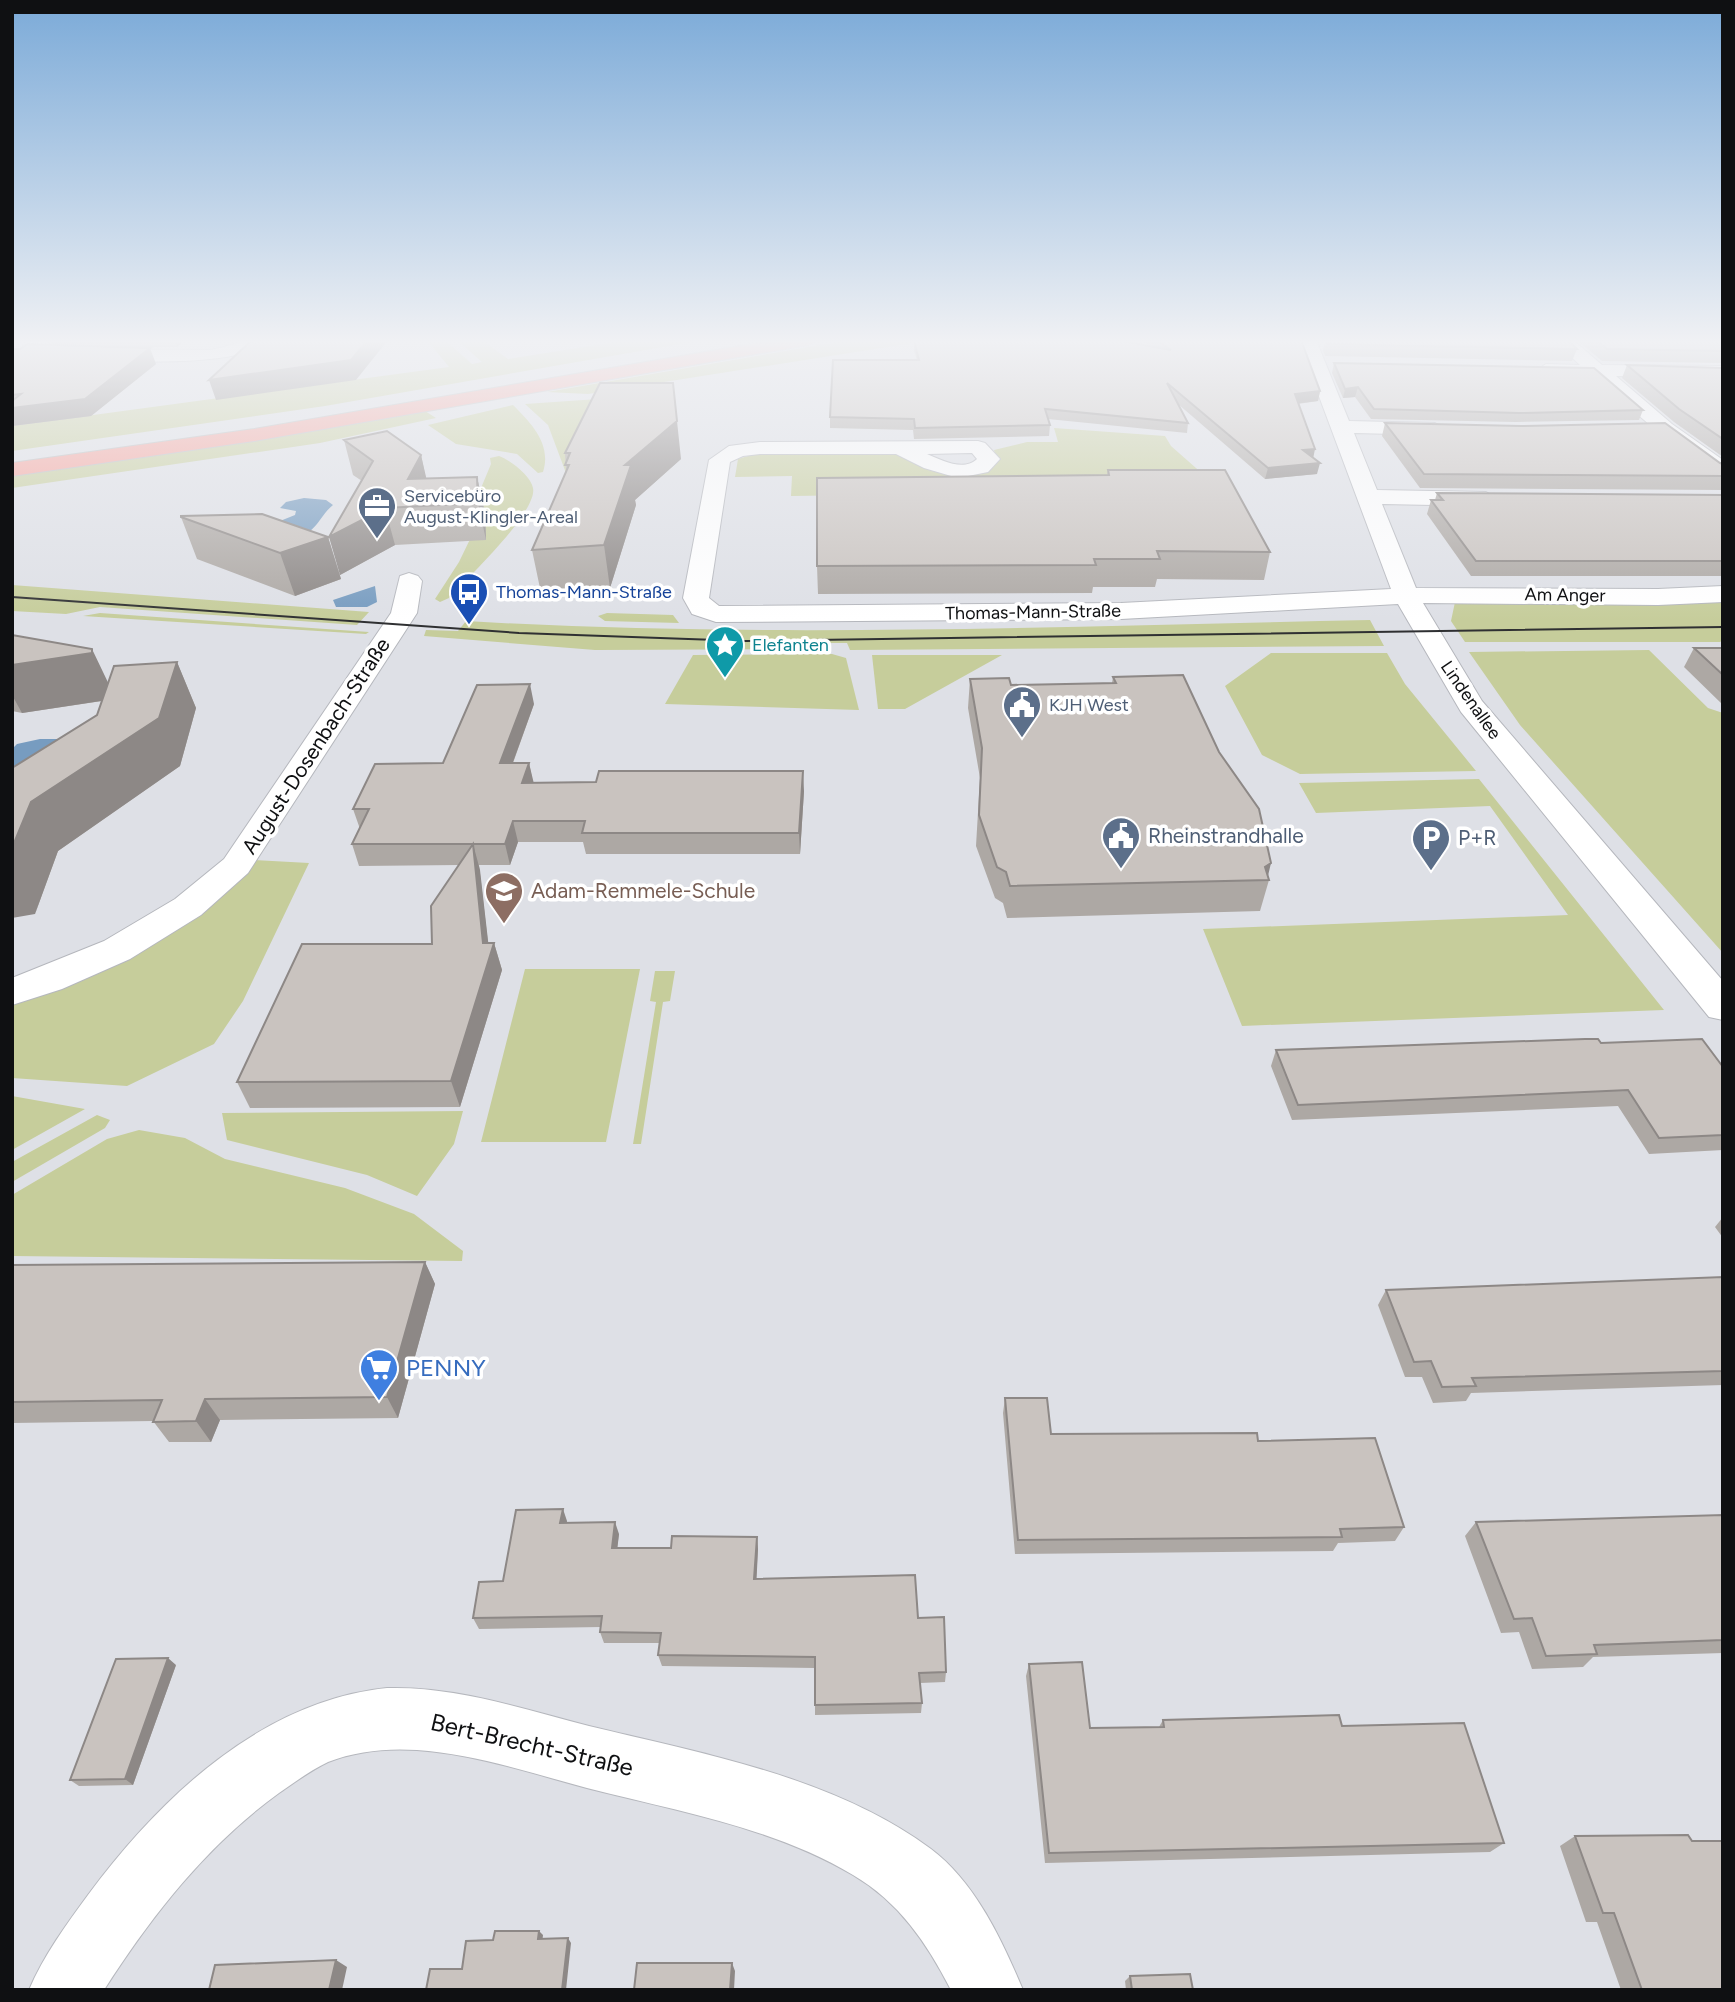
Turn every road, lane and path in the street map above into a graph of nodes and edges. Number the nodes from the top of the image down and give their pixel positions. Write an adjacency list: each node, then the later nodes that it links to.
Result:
1 (172, 433): 6 (highway)
2 (264, 433): 7 (highway)
3 (1343, 433): 9 (street, Lindenallee)
4 (1672, 433): 8 (street)
5 (898, 447): 13 (street, Thomas-Mann-Straße)
6 (12, 456)
7 (12, 470)
8 (1723, 470)
9 (1367, 497): 10 (street); 13 (street, Lindenallee)
10 (1502, 499)
11 (409, 581): 14 (street, August-Dosenbach-Straße)
12 (1723, 594): 13 (street, Am Anger)
13 (1406, 595): 15 (street, Lindenallee)
14 (12, 992)
15 (1723, 1007)
16 (64, 1990): 17 (street, Bert-Brecht-Straße)
17 (988, 1990)

